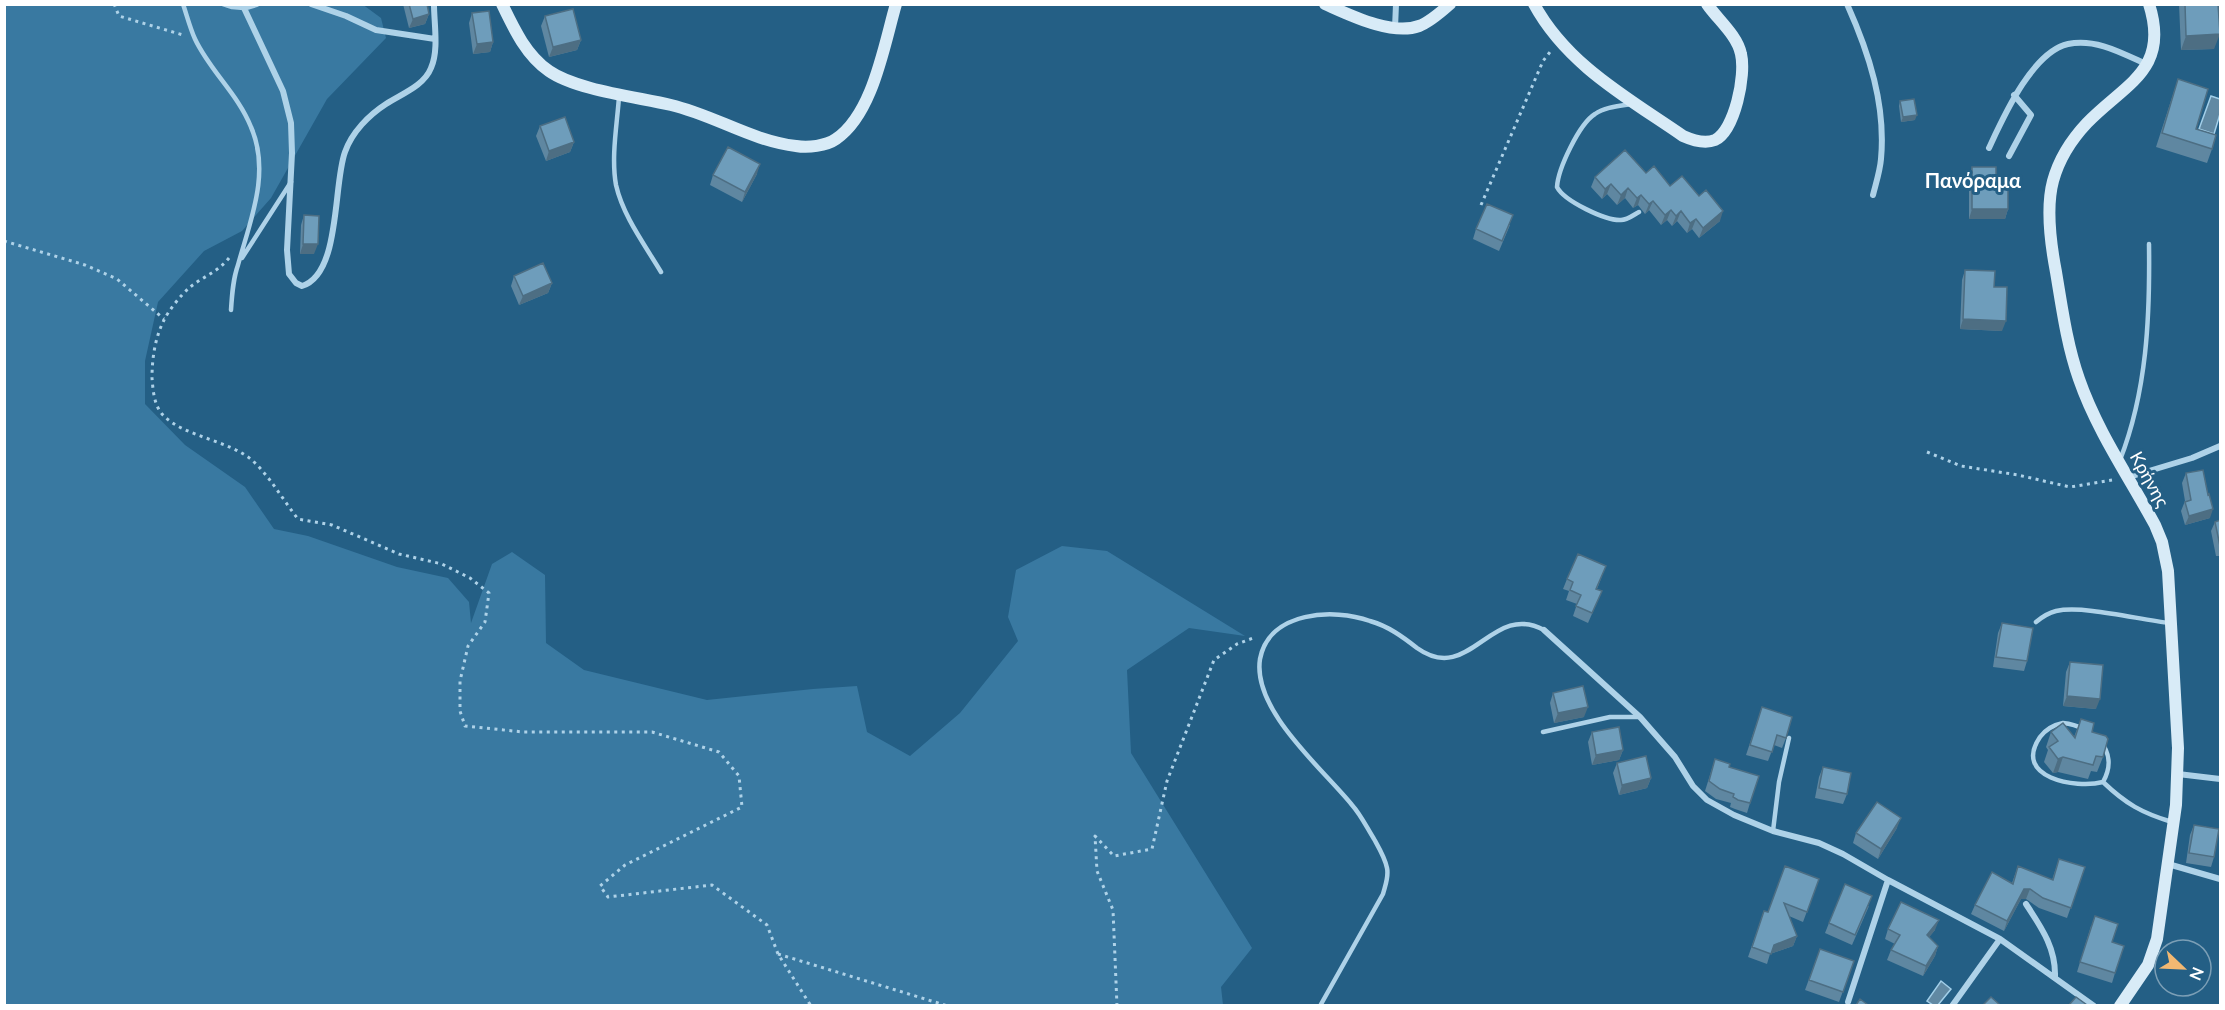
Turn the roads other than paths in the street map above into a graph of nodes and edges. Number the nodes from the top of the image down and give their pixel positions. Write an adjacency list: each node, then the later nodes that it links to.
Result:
1 (183, 4): 28 (lane)
2 (224, 4): 15 (lane)
3 (257, 4): 15 (street)
4 (310, 4): 17 (street)
5 (434, 4): 17 (street)
6 (502, 4): 19 (street)
7 (896, 4): 19 (street)
8 (1325, 4): 16 (street)
9 (1396, 4): 16 (street)
10 (1450, 4): 16 (street)
11 (1534, 4): 21 (street)
12 (1707, 4): 21 (street)
13 (1846, 4): 25 (street)
14 (2149, 4): 18 (street, Κρήνης)
15 (244, 8): 24 (street)
16 (1395, 28)
17 (435, 39): 24 (street)
18 (2147, 64): 20 (street); 32 (street, Κρήνης)
19 (620, 94): 29 (lane)
20 (2014, 94): 22 (street); 23 (street)
21 (1633, 103): 26 (lane)
22 (1989, 148)
23 (2009, 156)
24 (291, 182): 28 (lane)
25 (1873, 195)
26 (1639, 212)
27 (2149, 244): 32 (lane)
28 (238, 264): 30 (lane)
29 (661, 272)
30 (231, 310)
31 (2220, 446): 33 (street)
32 (2119, 461): 33 (street, Κρήνης)
33 (2129, 477): 35 (street, Κρήνης)
34 (2036, 622): 35 (lane)
35 (2170, 623): 40 (street, Κρήνης)
36 (1544, 630): 37 (street); 52 (lane)
37 (1640, 717): 38 (lane); 44 (street)
38 (1543, 732)
39 (1789, 738): 44 (lane)
40 (2178, 774): 41 (street); 43 (street, Κρήνης)
41 (2220, 779)
42 (2103, 782): 42 (lane); 43 (lane)
43 (2173, 822): 45 (street, Κρήνης)
44 (1773, 831): 47 (street)
45 (2167, 863): 46 (street); 55 (street, Κρήνης)
46 (2220, 879)
47 (1888, 880): 49 (street); 51 (street)
48 (2026, 904): 50 (street)
49 (2000, 939): 50 (street); 53 (street)
50 (2055, 977): 54 (street)
51 (1848, 1002)
52 (1320, 1005)
53 (1952, 1005)
54 (2094, 1005)
55 (2122, 1005)

